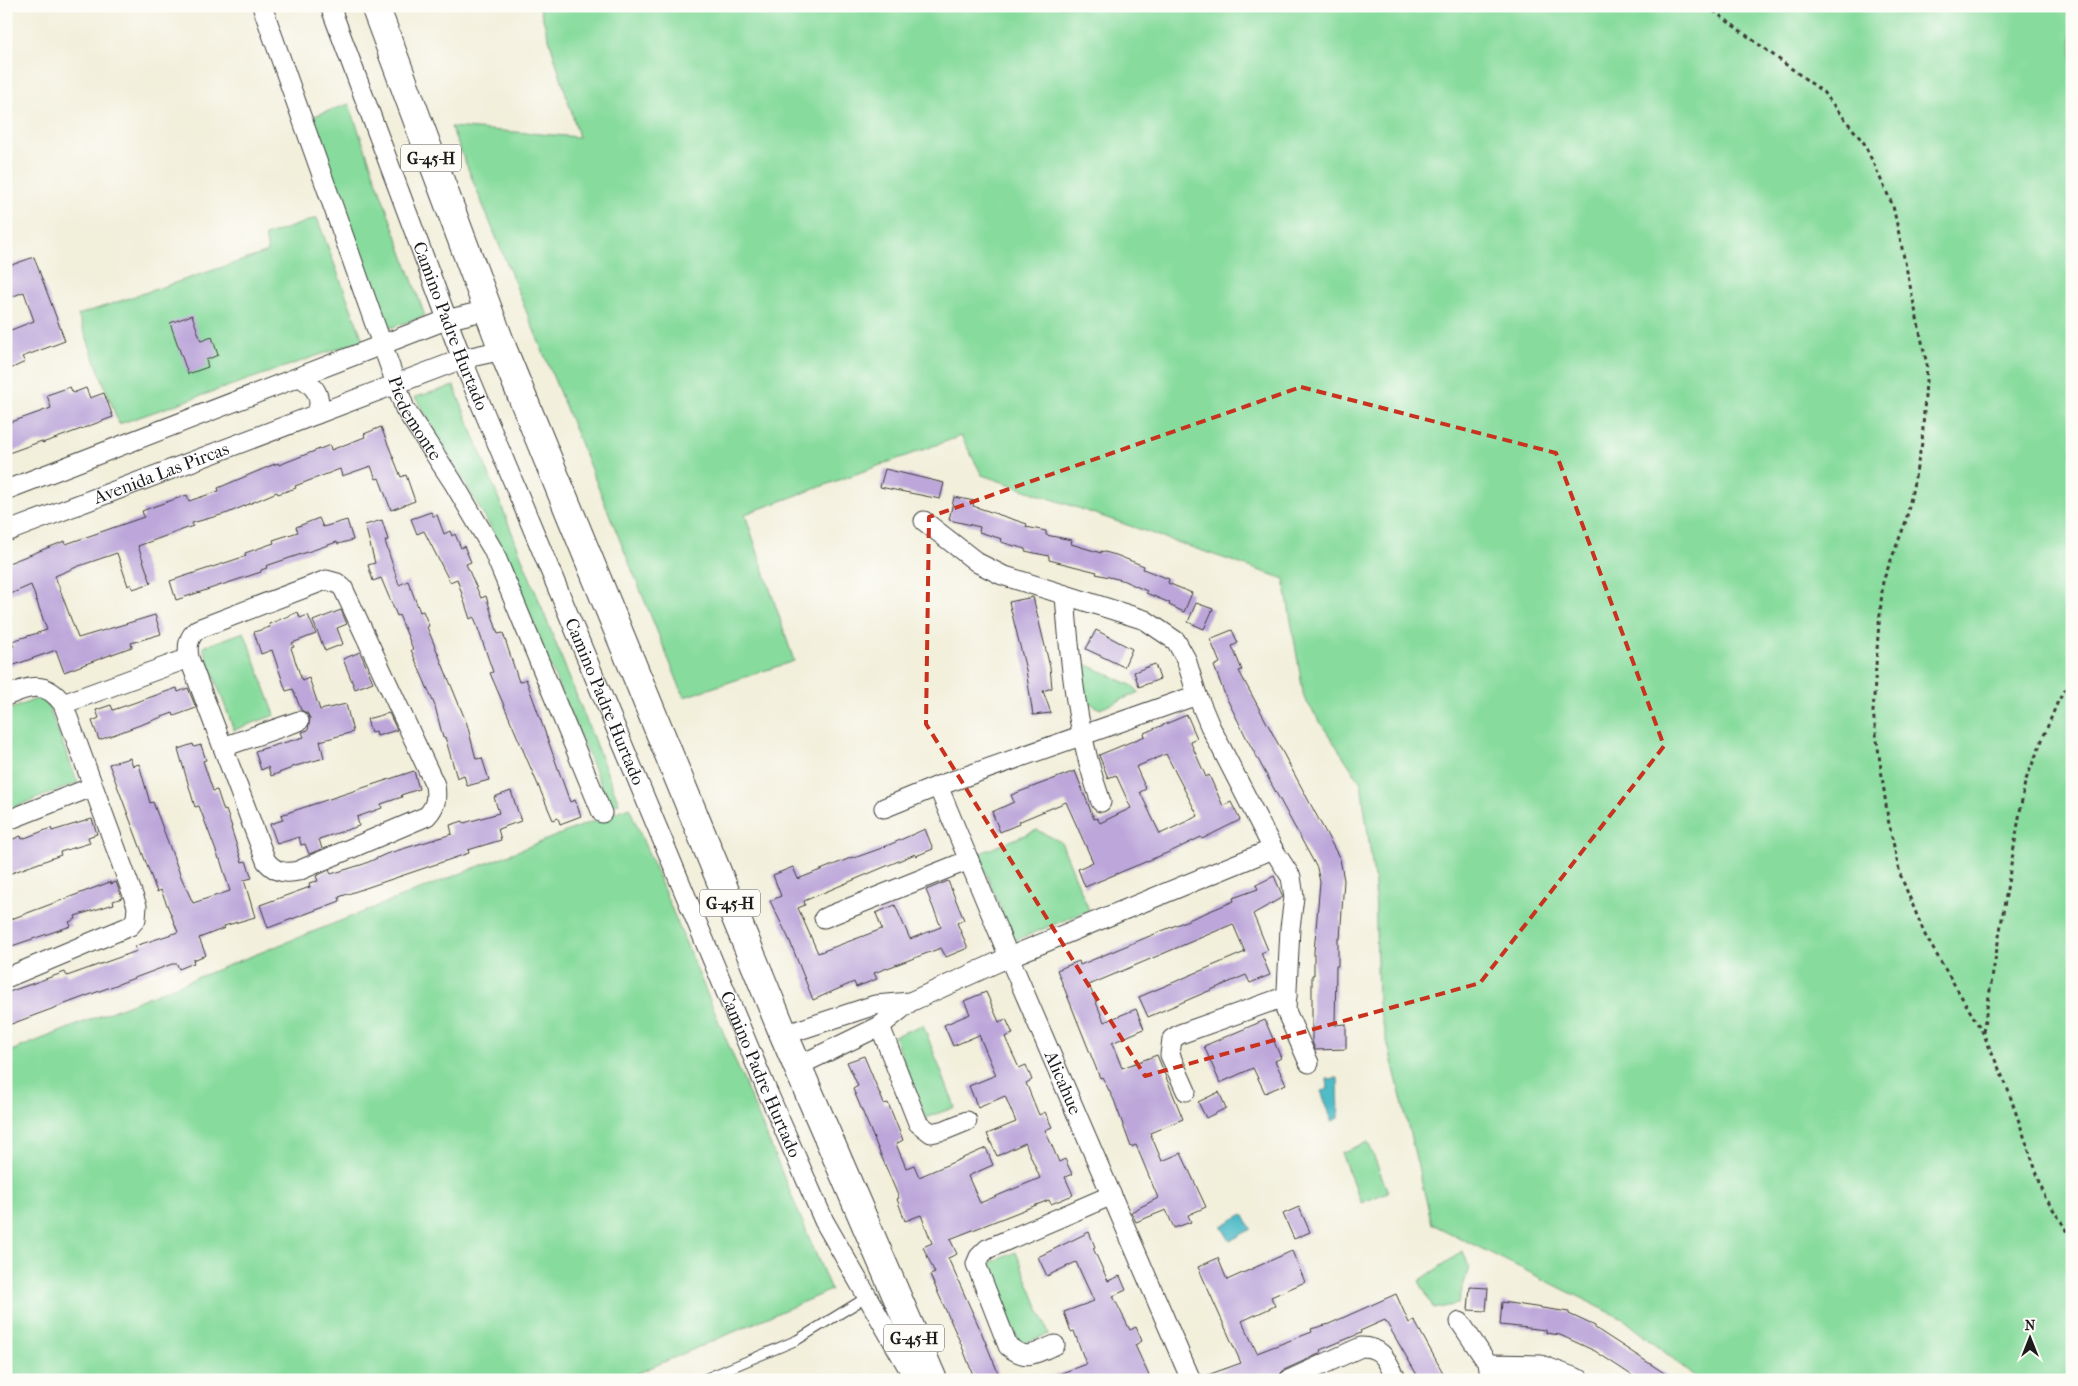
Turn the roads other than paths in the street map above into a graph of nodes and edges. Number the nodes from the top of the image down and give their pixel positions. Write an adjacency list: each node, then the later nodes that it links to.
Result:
1 (262, 6): 6 (street, Piedemonte)
2 (330, 6): 5 (street, Camino Padre Hurtado)
3 (375, 6): 4 (main road, Camino Padre Hurtado / G-45-H)
4 (487, 310): 5 (street); 7 (main road, Camino Padre Hurtado / G-45-H)
5 (446, 320): 6 (street); 8 (street, Camino Padre Hurtado)
6 (382, 345): 9 (street); 10 (street, Piedemonte)
7 (502, 350): 8 (street, Avenida Las Pircas); 37 (main road, Camino Padre Hurtado / G-45-H)
8 (462, 359): 10 (street, Avenida Las Pircas); 43 (street, Camino Padre Hurtado)
9 (300, 376): 11 (street); 12 (street)
10 (396, 384): 11 (street, Avenida Las Pircas); 27 (street, Piedemonte)
11 (317, 414): 14 (street, Avenida Las Pircas)
12 (6, 490)
13 (924, 521): 15 (street)
14 (6, 532)
15 (1065, 595): 17 (street); 21 (street)
16 (189, 658): 19 (street); 22 (street); 22 (street)
17 (1197, 695): 21 (street); 29 (street)
18 (6, 696): 19 (street)
19 (62, 704): 24 (street)
20 (299, 720): 22 (street)
21 (1081, 735): 23 (street); 25 (street)
22 (223, 747)
23 (938, 786): 26 (street); 30 (street, Alicahue)
24 (92, 787): 28 (street); 33 (street)
25 (1101, 802)
26 (884, 808)
27 (602, 813)
28 (6, 822)
29 (1273, 849): 32 (street); 34 (street)
30 (969, 860): 31 (street); 32 (street, Alicahue)
31 (824, 918)
32 (1009, 958): 35 (street); 42 (street, Alicahue)
33 (6, 978)
34 (1287, 996): 38 (street); 40 (street)
35 (910, 1002): 36 (street); 37 (street)
36 (880, 1026): 39 (street); 41 (street)
37 (784, 1035): 39 (main road, Camino Padre Hurtado / G-45-H)
38 (1309, 1063)
39 (798, 1066): 49 (main road, Camino Padre Hurtado / G-45-H)
40 (1186, 1091)
41 (967, 1121)
42 (1112, 1195): 45 (street); 50 (street, Alicahue)
43 (866, 1297): 47 (lane); 48 (street, Camino Padre Hurtado)
44 (1460, 1322): 46 (street)
45 (1055, 1344)
46 (1489, 1372): 53 (street)
47 (702, 1380)
48 (915, 1380)
49 (932, 1380)
50 (1191, 1380)
51 (1290, 1380): 52 (street)
52 (1397, 1380)
53 (1582, 1380)

